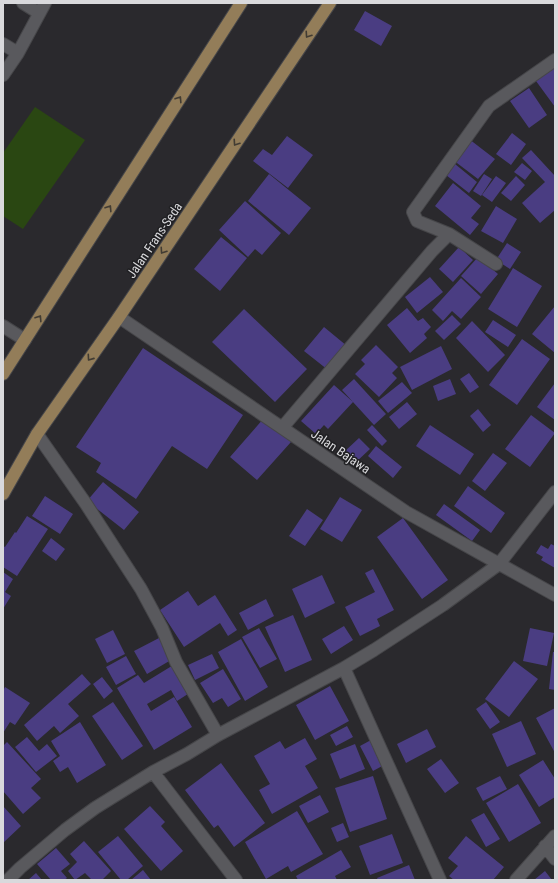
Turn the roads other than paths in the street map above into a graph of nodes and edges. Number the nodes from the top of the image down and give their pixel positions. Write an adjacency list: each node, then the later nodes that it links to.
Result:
1 (23, 3): 4 (street)
2 (241, 3): 13 (main road, one-way to 2)
3 (330, 3): 11 (main road, Jalan Frans-Seda, one-way to 11)
4 (42, 8): 6 (street)
5 (3, 44): 6 (street)
6 (18, 53): 8 (street)
7 (555, 60): 9 (street)
8 (3, 75)
9 (449, 234): 10 (street); 15 (street)
10 (496, 264)
11 (118, 317): 15 (street, Jalan Bajawa); 16 (main road, Jalan Frans-Seda, one-way to 16)
12 (3, 326): 13 (street)
13 (25, 340): 14 (main road)
14 (3, 374)
15 (282, 428): 19 (street, Jalan Bajawa)
16 (37, 434): 18 (main road, Jalan Frans-Seda); 22 (street)
17 (555, 492): 19 (street)
18 (3, 494)
19 (499, 564): 20 (street, Jalan Bajawa); 21 (street)
20 (555, 595)
21 (344, 668): 22 (street); 29 (street)
22 (218, 735): 23 (street)
23 (153, 772): 27 (street); 28 (street)
24 (555, 836): 25 (street)
25 (545, 846): 26 (street); 30 (street)
26 (555, 859)
27 (234, 879)
28 (8, 880)
29 (440, 880)
30 (516, 880)

